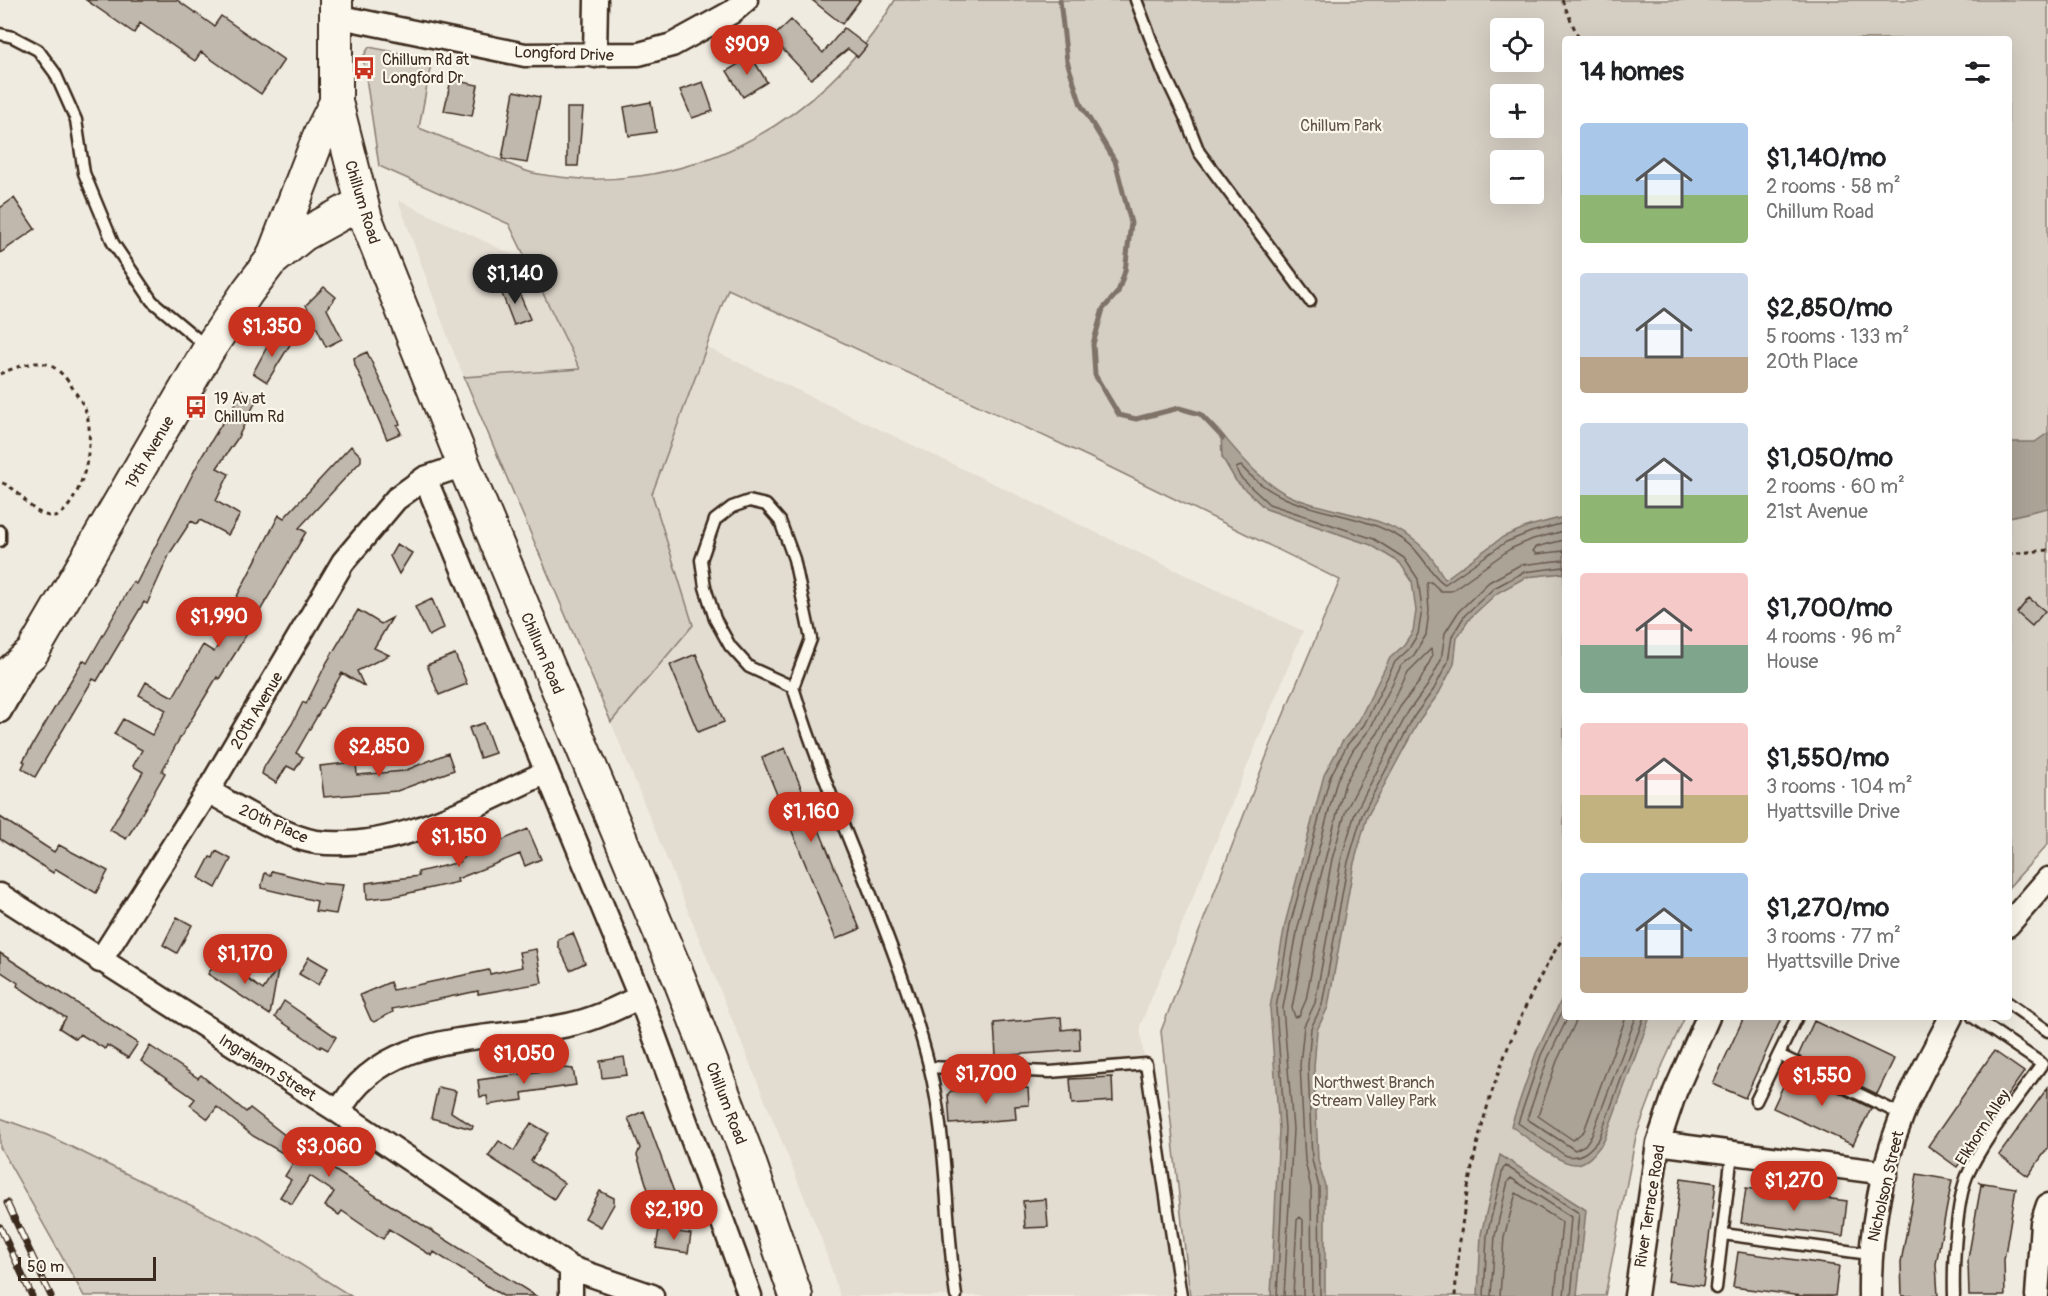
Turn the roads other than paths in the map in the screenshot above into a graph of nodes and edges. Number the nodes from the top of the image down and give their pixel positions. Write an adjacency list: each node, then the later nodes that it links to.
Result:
1 (596, 0): 6 (street)
2 (746, 0): 6 (street, Longford Drive)
3 (1136, 0): 10 (lane)
4 (336, 8): 6 (street, Longford Drive); 7 (main road, Chillum Road)
5 (0, 34): 11 (lane)
6 (595, 56)
7 (336, 102): 8 (main road, Chillum Road); 9 (main road)
8 (361, 203): 9 (main road, 19th Avenue); 12 (main road, Chillum Road)
9 (270, 262): 11 (main road, 19th Avenue)
10 (1310, 301)
11 (209, 349): 16 (main road, 19th Avenue)
12 (464, 465): 13 (street, 20th Avenue); 50 (main road, Chillum Road)
13 (425, 478): 20 (street); 21 (street, 20th Avenue)
14 (0, 531): 15 (lane)
15 (0, 541)
16 (32, 653): 17 (main road); 19 (street, 19th Avenue)
17 (0, 681)
18 (793, 687): 18 (lane); 34 (lane)
19 (0, 711)
20 (547, 772): 21 (street, 20th Place); 26 (street)
21 (208, 791): 25 (street, 20th Avenue)
22 (2048, 879): 24 (street)
23 (0, 895): 25 (street, Ingraham Street)
24 (2012, 920)
25 (100, 961): 36 (street, Ingraham Street)
26 (640, 997): 36 (street); 48 (street)
27 (2012, 1006): 32 (lane)
28 (1707, 1020): 38 (street, River Terrace Road)
29 (1796, 1020): 33 (lane)
30 (1950, 1020): 37 (street, Nicholson Street)
31 (1977, 1020): 55 (lane, Elkhorn Alley)
32 (2048, 1031)
33 (1779, 1055): 35 (lane); 37 (lane)
34 (929, 1067): 51 (lane); 52 (lane)
35 (1756, 1101)
36 (339, 1112): 44 (street, Ingraham Street)
37 (1902, 1115): 40 (street, Nicholson Street)
38 (1658, 1143): 39 (street); 53 (street, River Terrace Road)
39 (1732, 1153): 40 (street); 42 (lane)
40 (1886, 1173): 43 (street, Nicholson Street)
41 (2048, 1204): 56 (street)
42 (1723, 1234): 43 (lane); 45 (lane)
43 (1869, 1254): 54 (street, Nicholson Street)
44 (571, 1268): 46 (street); 47 (street, Ingraham Street)
45 (1716, 1288)
46 (571, 1296)
47 (652, 1296)
48 (750, 1296)
49 (787, 1296): 50 (street)
50 (796, 1296)
51 (956, 1296)
52 (1181, 1296)
53 (1636, 1296)
54 (1870, 1296)
55 (1954, 1296)
56 (2037, 1296)

